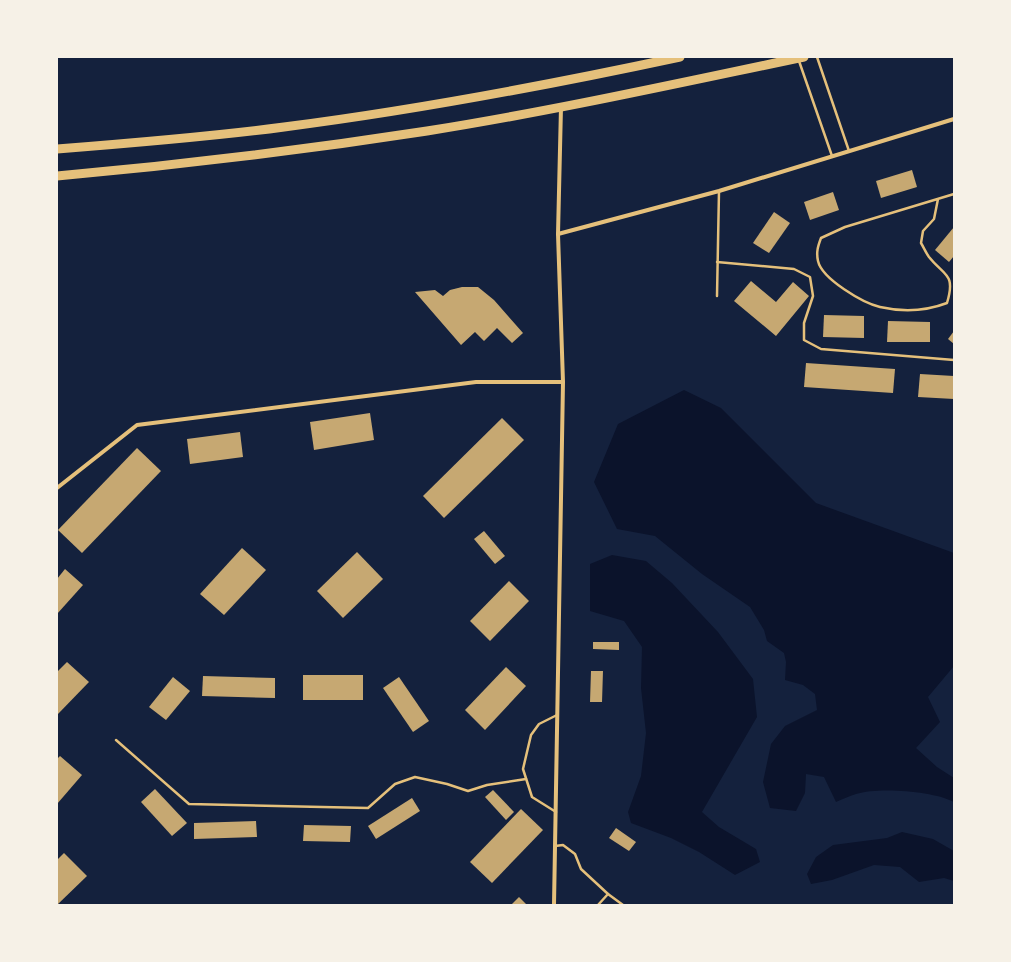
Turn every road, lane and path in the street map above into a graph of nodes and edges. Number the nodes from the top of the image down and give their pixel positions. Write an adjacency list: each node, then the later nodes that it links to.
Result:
1 (680, 57): 6 (highway)
2 (817, 57): 7 (lane)
3 (801, 58): 4 (highway); 8 (lane)
4 (561, 106): 9 (highway); 13 (street)
5 (954, 119): 7 (street)
6 (57, 149)
7 (849, 151): 8 (street)
8 (832, 156): 10 (street)
9 (57, 176)
10 (719, 191): 13 (street); 14 (lane)
11 (954, 194): 12 (lane)
12 (938, 199): 12 (lane)
13 (558, 234): 17 (street)
14 (717, 262): 15 (lane); 16 (lane)
15 (717, 296)
16 (954, 360)
17 (563, 382): 18 (street); 19 (street)
18 (57, 488)
19 (557, 715): 21 (lane); 22 (street)
20 (116, 740): 21 (lane)
21 (526, 779): 22 (lane)
22 (556, 813): 23 (street)
23 (555, 846): 24 (lane); 25 (street)
24 (608, 894): 26 (lane); 27 (lane)
25 (554, 905)
26 (598, 905)
27 (623, 905)

